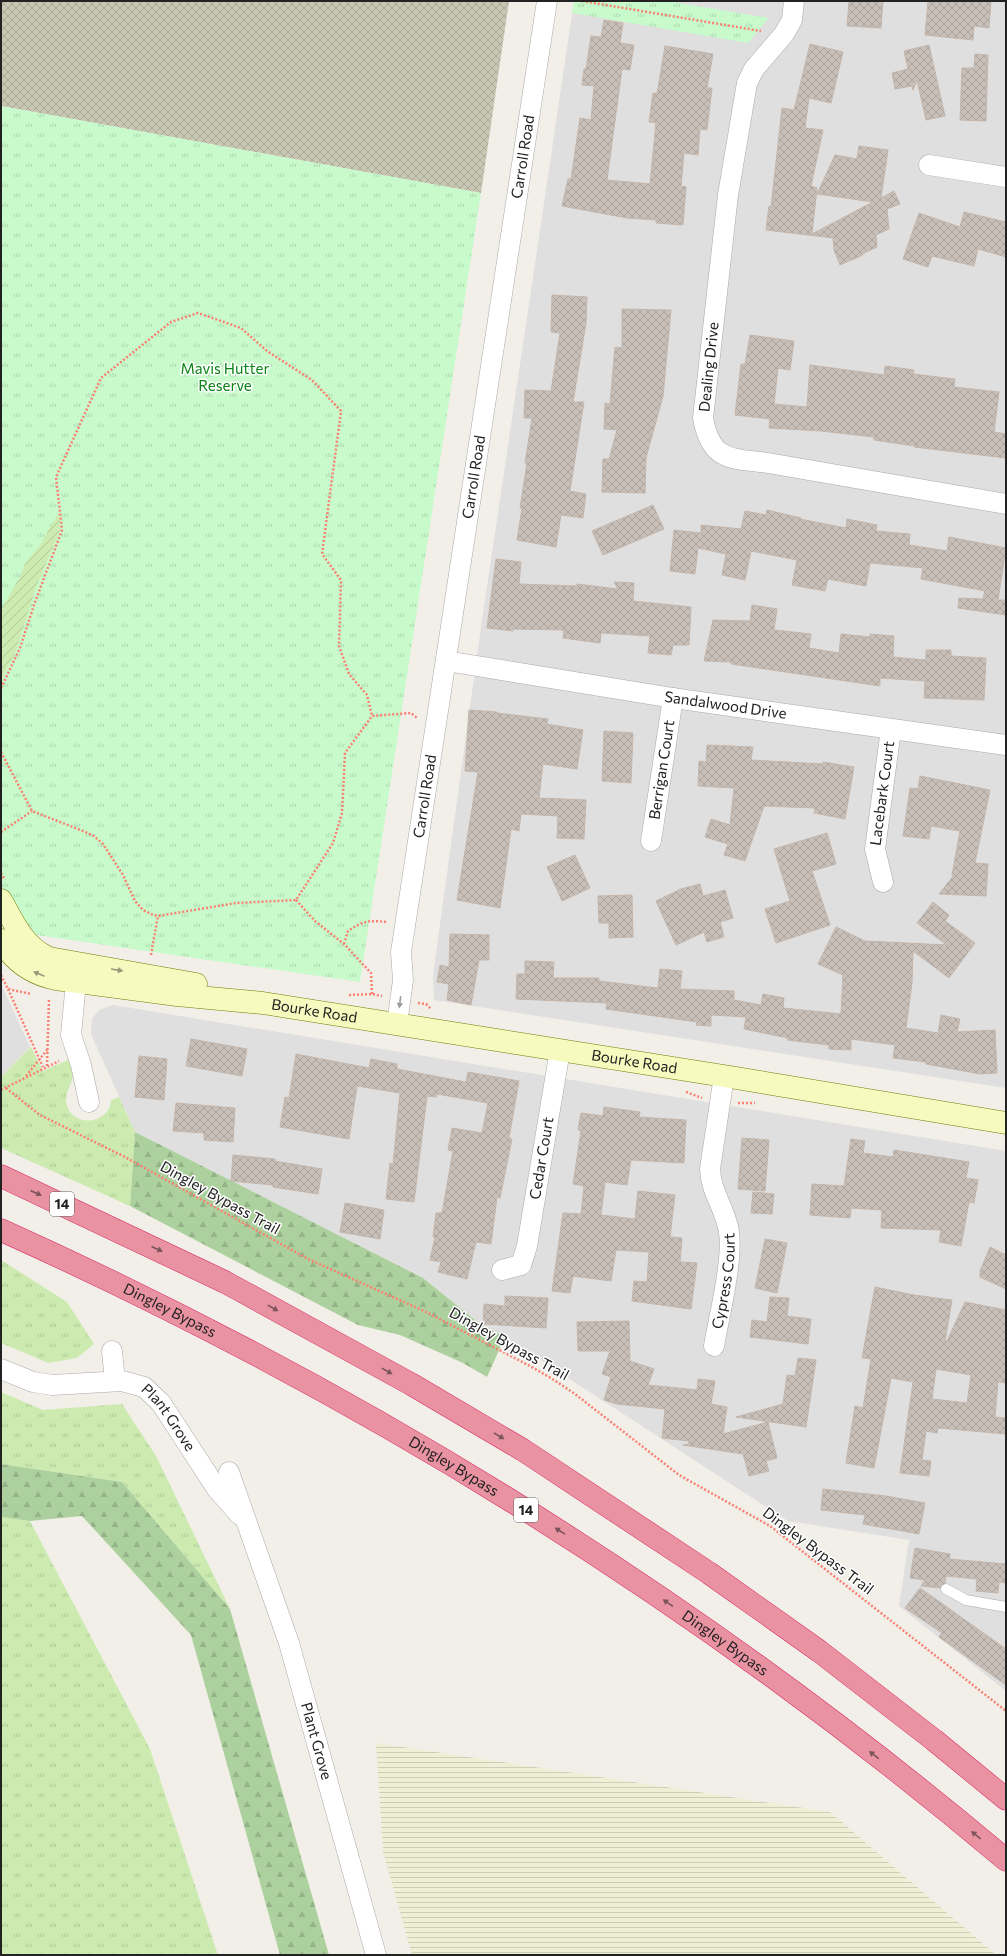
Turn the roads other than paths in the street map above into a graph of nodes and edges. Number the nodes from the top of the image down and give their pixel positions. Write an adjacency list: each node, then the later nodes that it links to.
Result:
1 (547, 1): 7 (street, Carroll Road)
2 (794, 1): 6 (street, Dealing Drive)
3 (929, 165): 5 (street)
4 (1006, 174): 5 (street)
5 (1006, 177)
6 (1006, 504)
7 (446, 661): 8 (street, Sandalwood Drive); 17 (street, Carroll Road)
8 (673, 698): 9 (street, Sandalwood Drive); 11 (street, Berrigan Court)
9 (891, 729): 10 (street, Sandalwood Drive); 12 (street, Lacebark Court)
10 (1006, 745)
11 (651, 841)
12 (883, 882)
13 (1, 900): 15 (main road)
14 (1, 940): 15 (main road)
15 (21, 952): 16 (main road, Bourke Road)
16 (77, 973): 17 (main road, Bourke Road); 20 (street)
17 (390, 1023): 18 (main road, Bourke Road)
18 (560, 1050): 19 (main road, Bourke Road); 24 (street, Cedar Court)
19 (724, 1076): 21 (main road, Bourke Road); 25 (street, Cypress Court)
20 (89, 1102)
21 (1006, 1123)
22 (1, 1176): 33 (highway, 14, one-way to 33)
23 (1, 1230): 34 (highway, Dingley Bypass / 14, one-way to 23)
24 (502, 1270)
25 (714, 1346)
26 (112, 1351): 28 (street)
27 (1, 1369): 28 (street, Plant Grove)
28 (115, 1381): 30 (street, Plant Grove)
29 (229, 1472): 30 (street, Plant Grove)
30 (249, 1530): 35 (street, Plant Grove)
31 (946, 1590): 32 (lane)
32 (1006, 1607)
33 (1006, 1799)
34 (1006, 1860)
35 (376, 1955)

